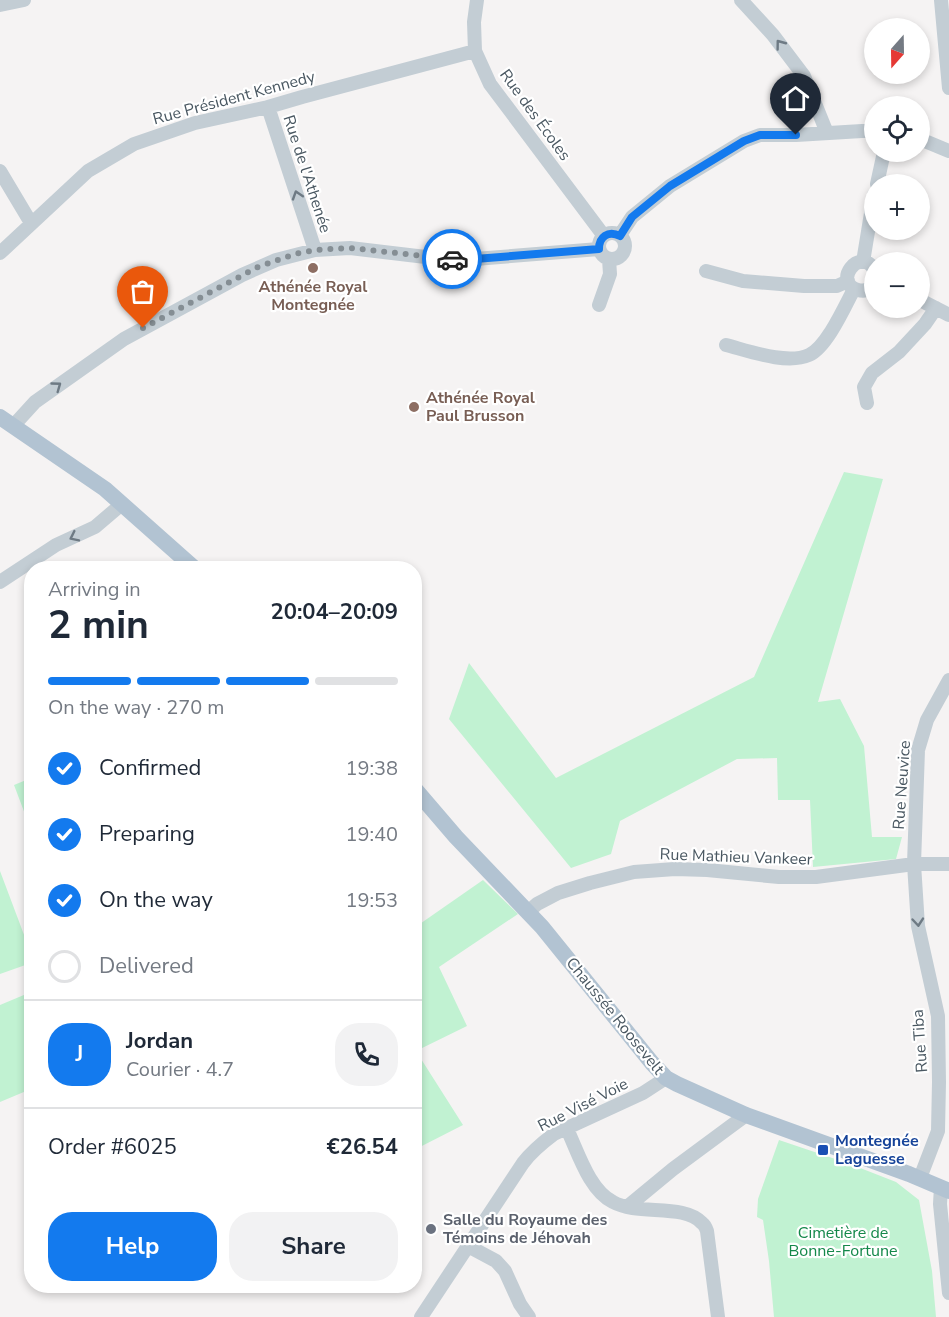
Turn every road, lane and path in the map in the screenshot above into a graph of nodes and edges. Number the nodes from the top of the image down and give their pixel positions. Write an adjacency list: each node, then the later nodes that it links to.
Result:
1 (24, 0): 5 (street)
2 (477, 0): 6 (street, Rue des Écoles)
3 (741, 0): 10 (street, one-way to 3)
4 (941, 0): 7 (street)
5 (0, 5)
6 (475, 51): 8 (street, Rue Président Kennedy); 16 (street, Rue des Écoles)
7 (949, 88)
8 (268, 107): 14 (street, Rue Président Kennedy); 17 (street, Rue de l'Athenée, one-way to 8)
9 (864, 131): 10 (street)
10 (826, 133): 15 (street)
11 (930, 143): 12 (street)
12 (949, 150)
13 (0, 171): 14 (street)
14 (31, 223): 18 (street, Rue Président Kennedy)
15 (620, 236): 16 (street); 16 (street)
16 (604, 248): 17 (street); 23 (street)
17 (315, 250): 29 (street, one-way to 17)
18 (0, 253)
19 (864, 265): 21 (street)
20 (706, 271): 21 (street)
21 (851, 285): 22 (street); 27 (street)
22 (864, 291)
23 (599, 305)
24 (930, 305): 25 (street)
25 (936, 308): 26 (street); 28 (street)
26 (949, 315)
27 (726, 345)
28 (867, 403)
29 (7, 421): 30 (main road)
30 (122, 504): 31 (street, one-way to 31); 32 (main road)
31 (32, 561)
32 (186, 561)
33 (24, 566): 34 (street, one-way to 34)
34 (0, 582)
35 (949, 680): 37 (street, Rue Neuvice)
36 (422, 797): 39 (main road, Chaussée Roosevelt)
37 (914, 864): 38 (street, Rue Mathieu Vankeer); 39 (street, Rue Mathieu Vankeer); 43 (street, Rue Tiba, one-way to 43)
38 (949, 864)
39 (528, 912): 40 (main road, Chaussée Roosevelt)
40 (666, 1078): 41 (main road, Chaussée Roosevelt); 42 (street, Rue Visé Voie)
41 (746, 1115): 43 (main road, Chaussée Roosevelt); 45 (street)
42 (567, 1129): 45 (street); 46 (street, Rue Visé Voie)
43 (920, 1178): 44 (main road, Chaussée Roosevelt)
44 (945, 1189): 47 (street)
45 (627, 1208): 50 (street)
46 (468, 1245): 48 (street, Rue Visé Voie); 49 (street)
47 (949, 1293)
48 (421, 1317)
49 (529, 1317)
50 (718, 1317)

